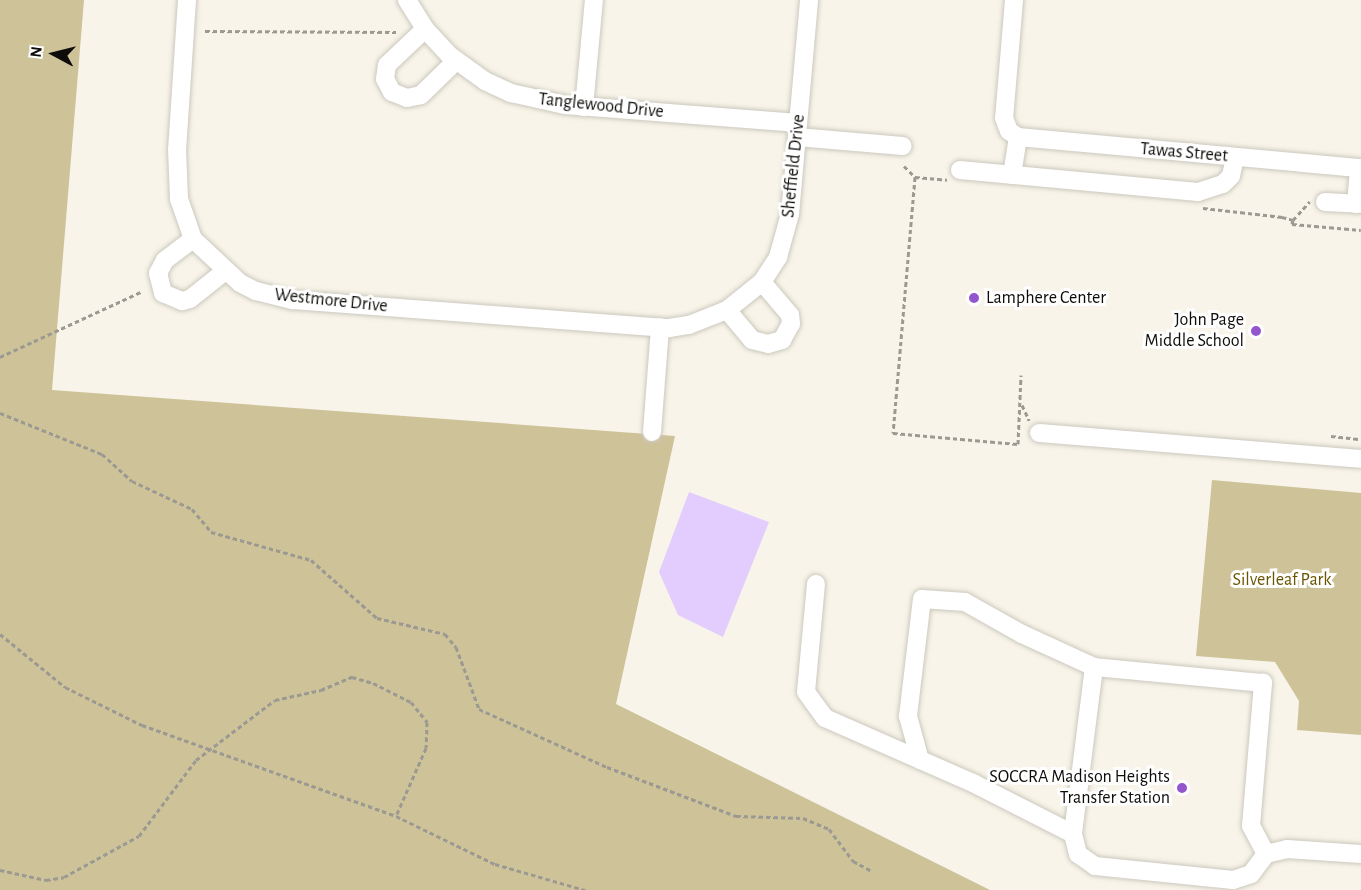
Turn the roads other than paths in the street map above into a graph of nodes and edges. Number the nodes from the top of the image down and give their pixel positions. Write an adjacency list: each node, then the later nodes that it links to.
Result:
1 (187, 0): 18 (street, Westmore Drive)
2 (408, 0): 6 (street, Tanglewood Drive)
3 (594, 0): 8 (street)
4 (809, 0): 9 (street, Sheffield Drive)
5 (1014, 0): 10 (street)
6 (425, 29): 7 (street, Tanglewood Drive); 7 (street)
7 (456, 61): 8 (street, Tanglewood Drive)
8 (584, 107): 9 (street, Tanglewood Drive)
9 (798, 130): 11 (street); 20 (street, Sheffield Drive)
10 (1014, 134): 12 (street, Tawas Street); 15 (street)
11 (903, 146)
12 (1235, 157): 13 (street, Tawas Street); 15 (street)
13 (1360, 168): 17 (street)
14 (960, 170): 15 (street)
15 (1012, 175)
16 (1325, 202): 17 (street)
17 (1359, 204)
18 (194, 239): 19 (street, Westmore Drive); 19 (street)
19 (224, 272): 22 (street, Westmore Drive)
20 (762, 282): 21 (street, Sheffield Drive); 21 (street)
21 (728, 310): 22 (street, Westmore Drive)
22 (660, 327): 24 (street)
23 (1034, 428): 25 (street)
24 (652, 432)
25 (1361, 459)
26 (816, 584): 28 (street)
27 (1094, 667): 28 (street); 29 (street); 30 (street)
28 (920, 760): 29 (street)
29 (1073, 834): 30 (street)
30 (1266, 854): 31 (street)
31 (1361, 855)

